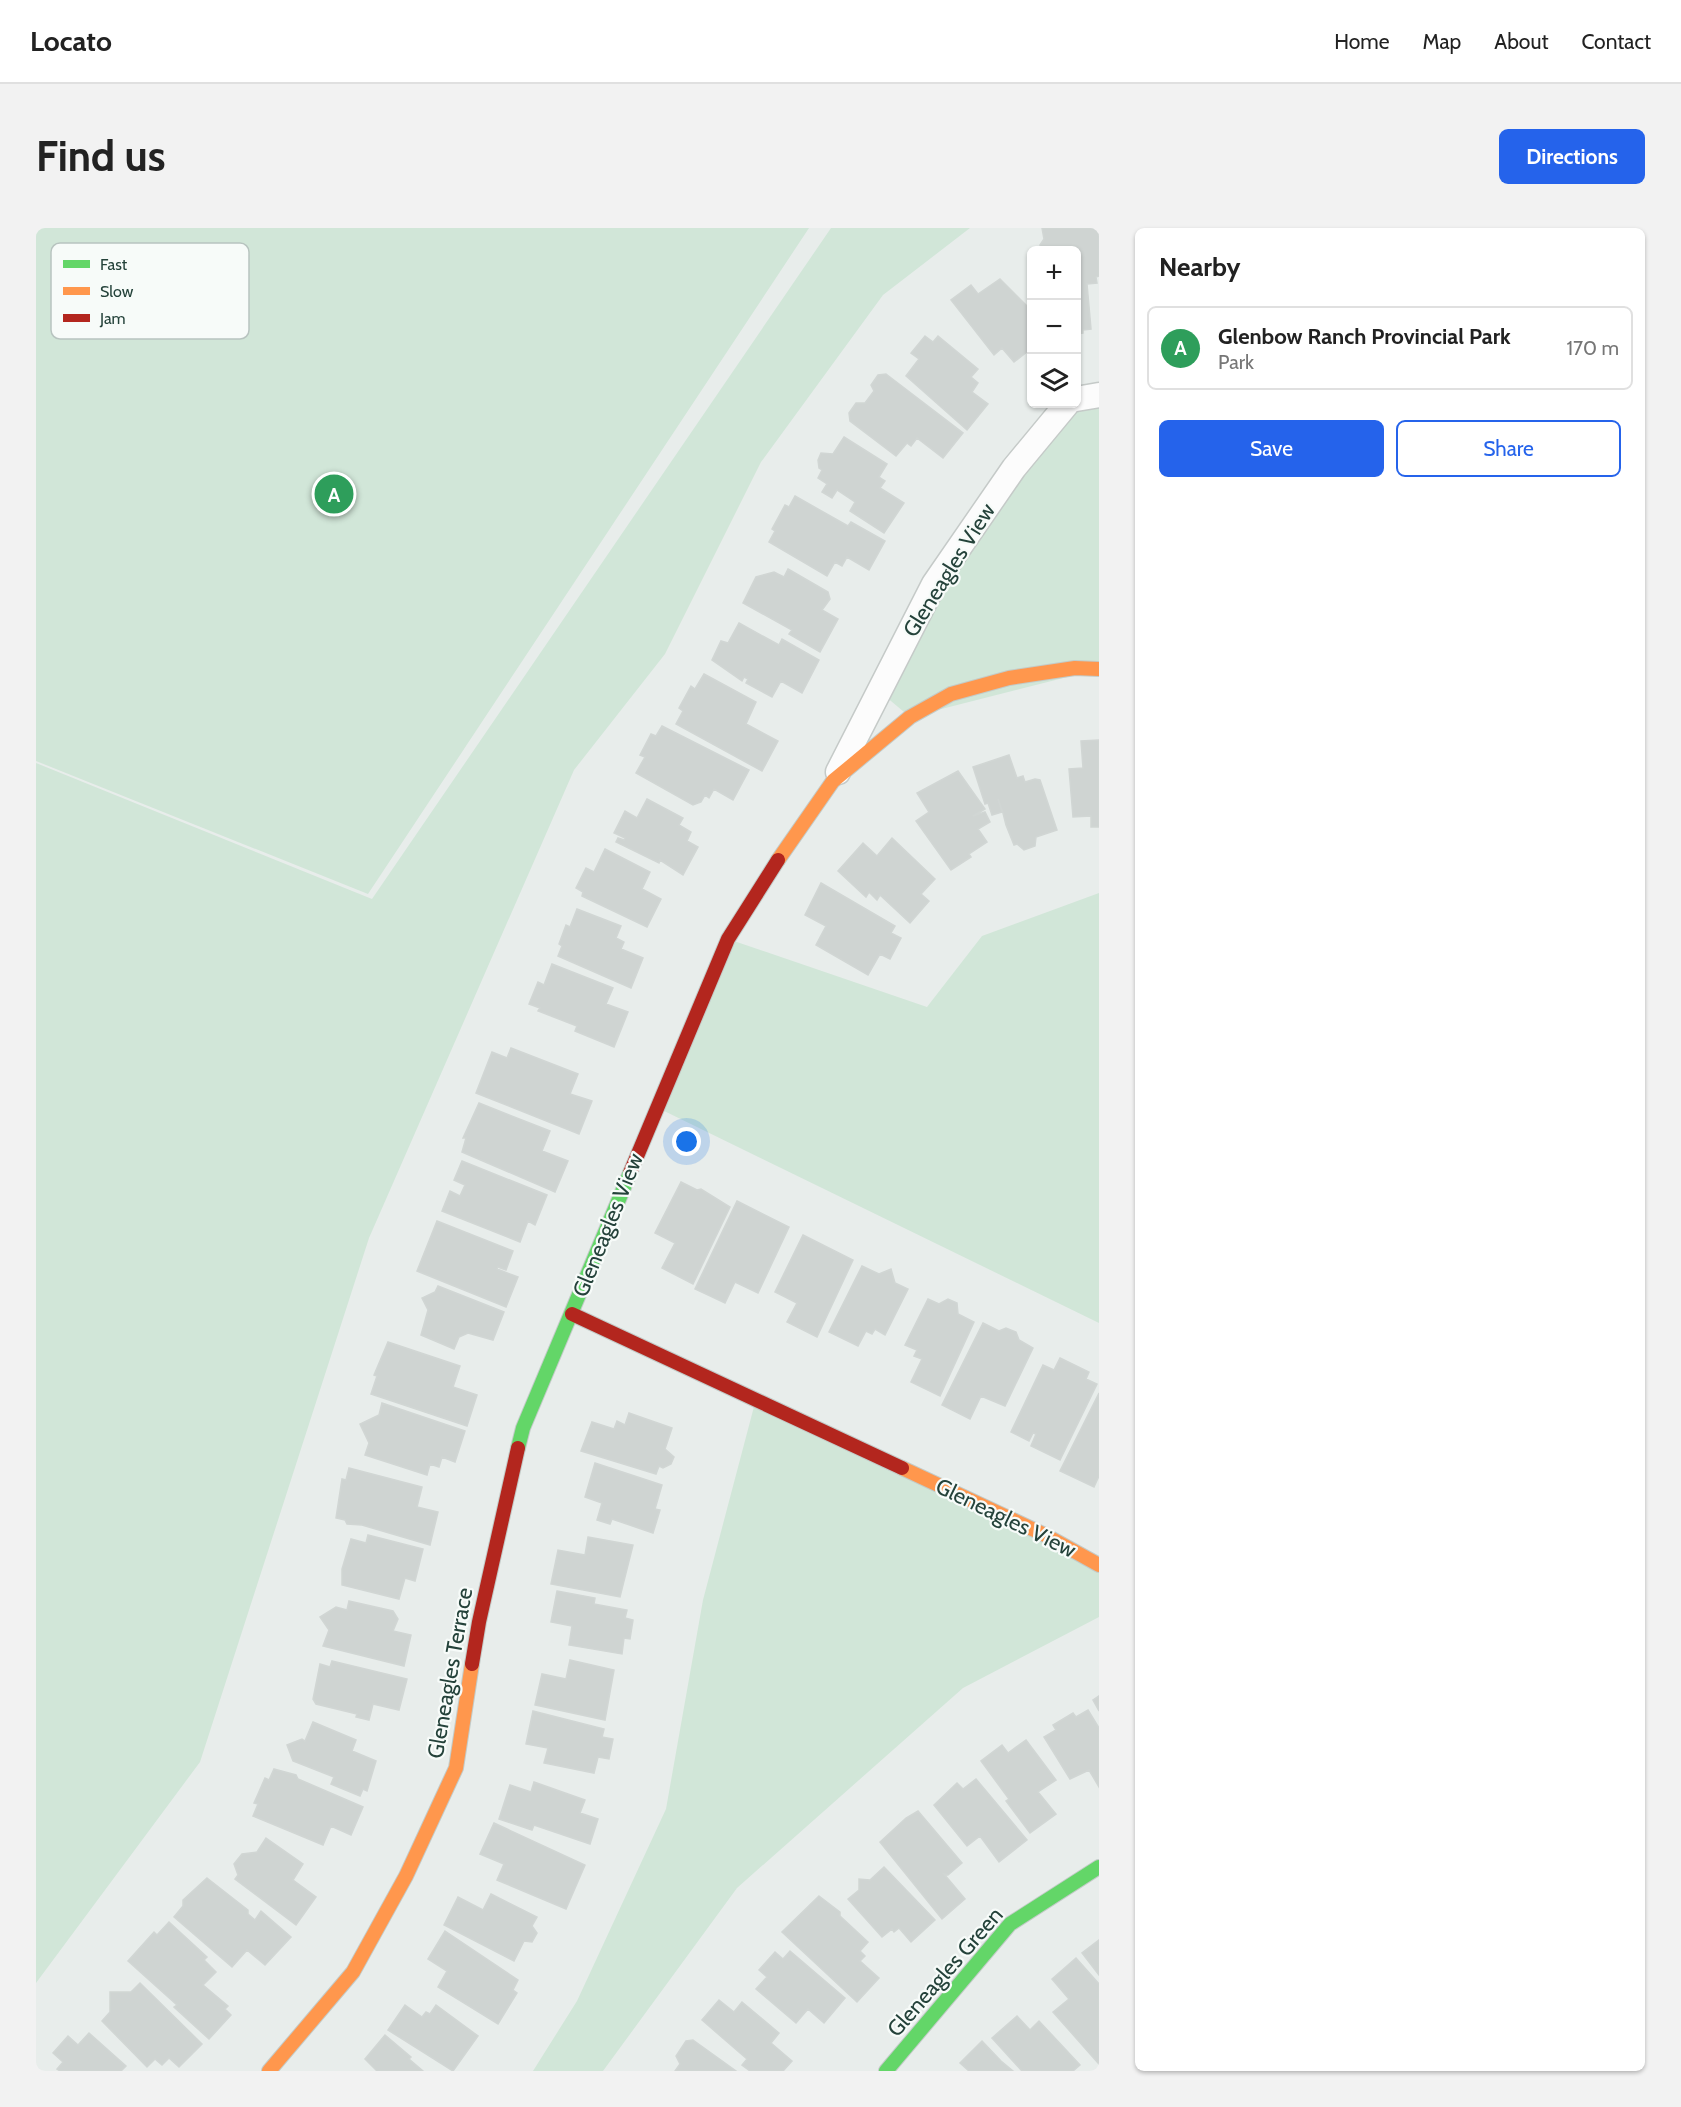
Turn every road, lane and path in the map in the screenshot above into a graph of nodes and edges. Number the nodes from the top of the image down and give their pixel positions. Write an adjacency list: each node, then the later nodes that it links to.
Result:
1 (1099, 395): 2 (street)
2 (1081, 398)
3 (1065, 408): 5 (street, Gleneagles View)
4 (1099, 669): 5 (street, Gleneagles View)
5 (833, 781): 6 (street, Gleneagles View)
6 (572, 1314): 7 (street, Gleneagles View); 9 (street, Gleneagles Terrace)
7 (1099, 1564)
8 (1099, 1867): 10 (street, Gleneagles Green)
9 (269, 2071)
10 (886, 2071)

